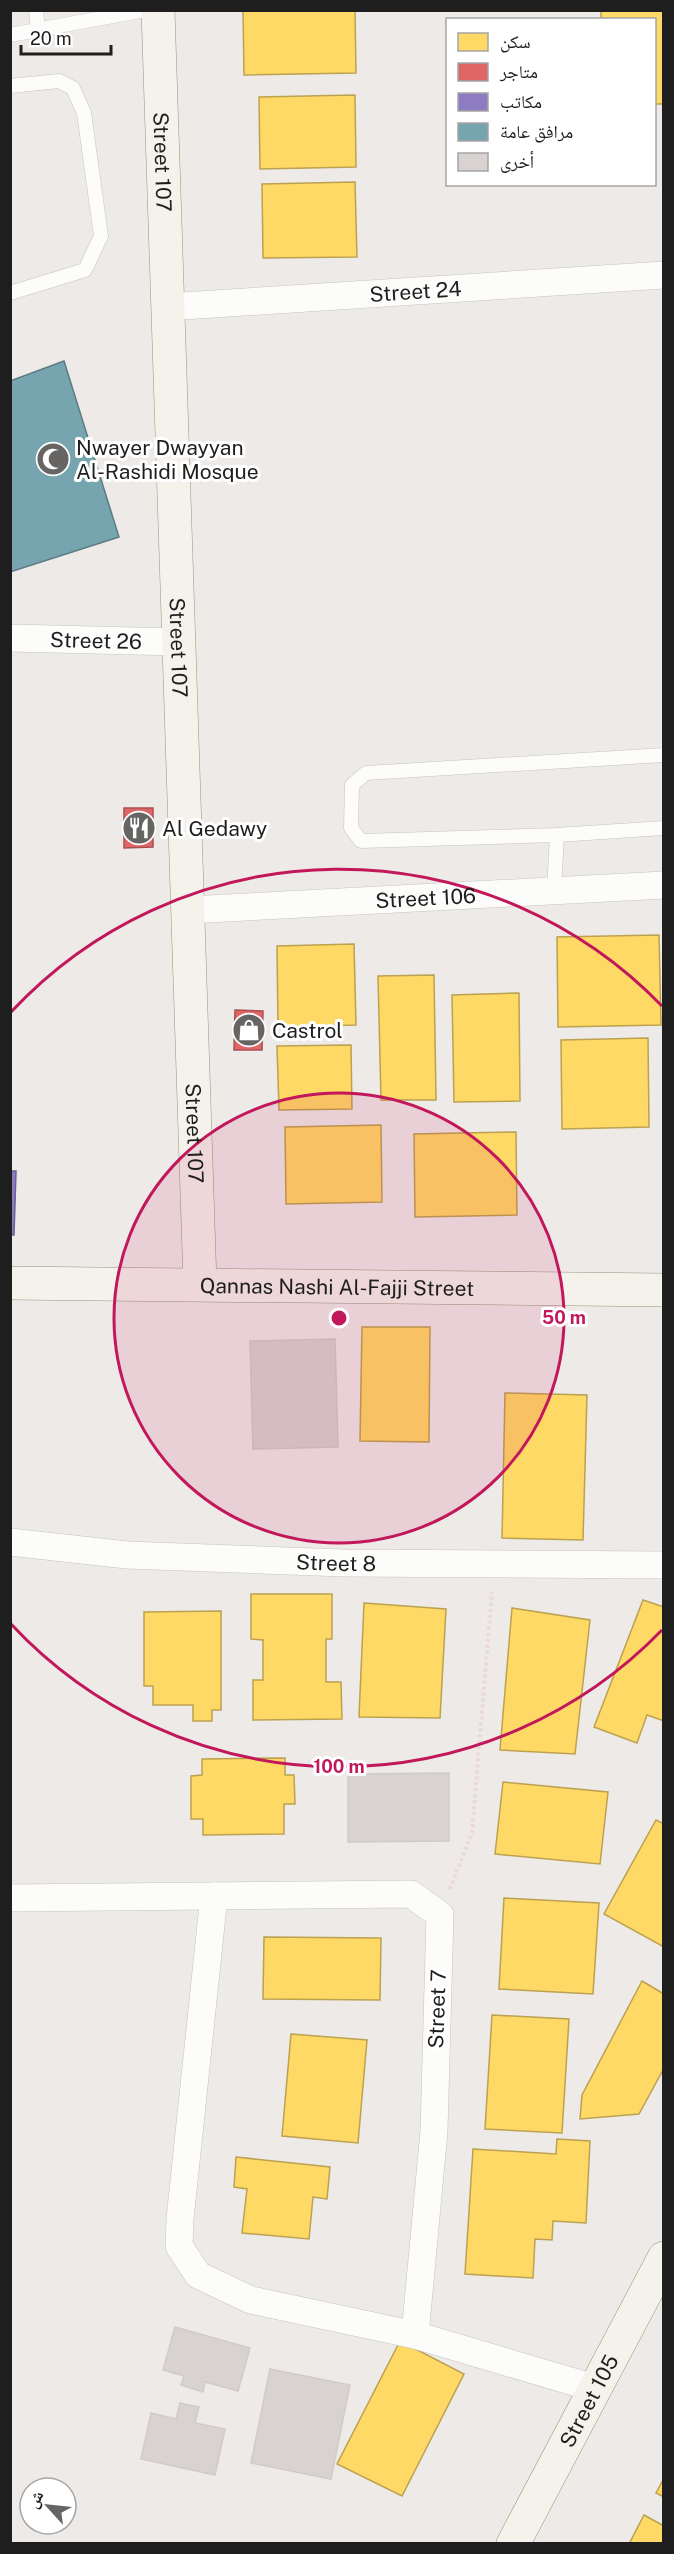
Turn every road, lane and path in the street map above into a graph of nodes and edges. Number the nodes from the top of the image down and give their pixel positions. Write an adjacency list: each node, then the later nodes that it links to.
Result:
1 (36, 10): 5 (lane)
2 (145, 10): 4 (lane)
3 (158, 10): 10 (street, Street 107)
4 (97, 15): 5 (lane)
5 (38, 30): 6 (lane)
6 (10, 35)
7 (10, 86): 9 (lane)
8 (663, 275): 10 (street, Street 24)
9 (10, 293)
10 (166, 307): 12 (street, Street 107)
11 (10, 638): 12 (street, Street 26)
12 (179, 642): 18 (street, Street 107)
13 (663, 755): 15 (lane)
14 (663, 828): 15 (lane)
15 (557, 835): 17 (lane)
16 (663, 885): 17 (street, Street 106)
17 (554, 891): 18 (street, Street 106)
18 (188, 910): 20 (street, Street 107)
19 (10, 1283): 20 (street, Qannas Nashi Al-Fajji Street)
20 (200, 1284): 21 (street, Qannas Nashi Al-Fajji Street)
21 (663, 1290)
22 (10, 1542): 23 (street, Street 8)
23 (494, 1564): 24 (street, Street 8); 27 (path)
24 (663, 1565)
25 (214, 1896): 26 (street); 27 (street); 29 (street)
26 (10, 1898)
27 (440, 1915): 29 (street, Street 7)
28 (663, 2258): 30 (street, Street 105)
29 (415, 2335): 30 (street)
30 (594, 2388): 31 (street, Street 105)
31 (513, 2544)

